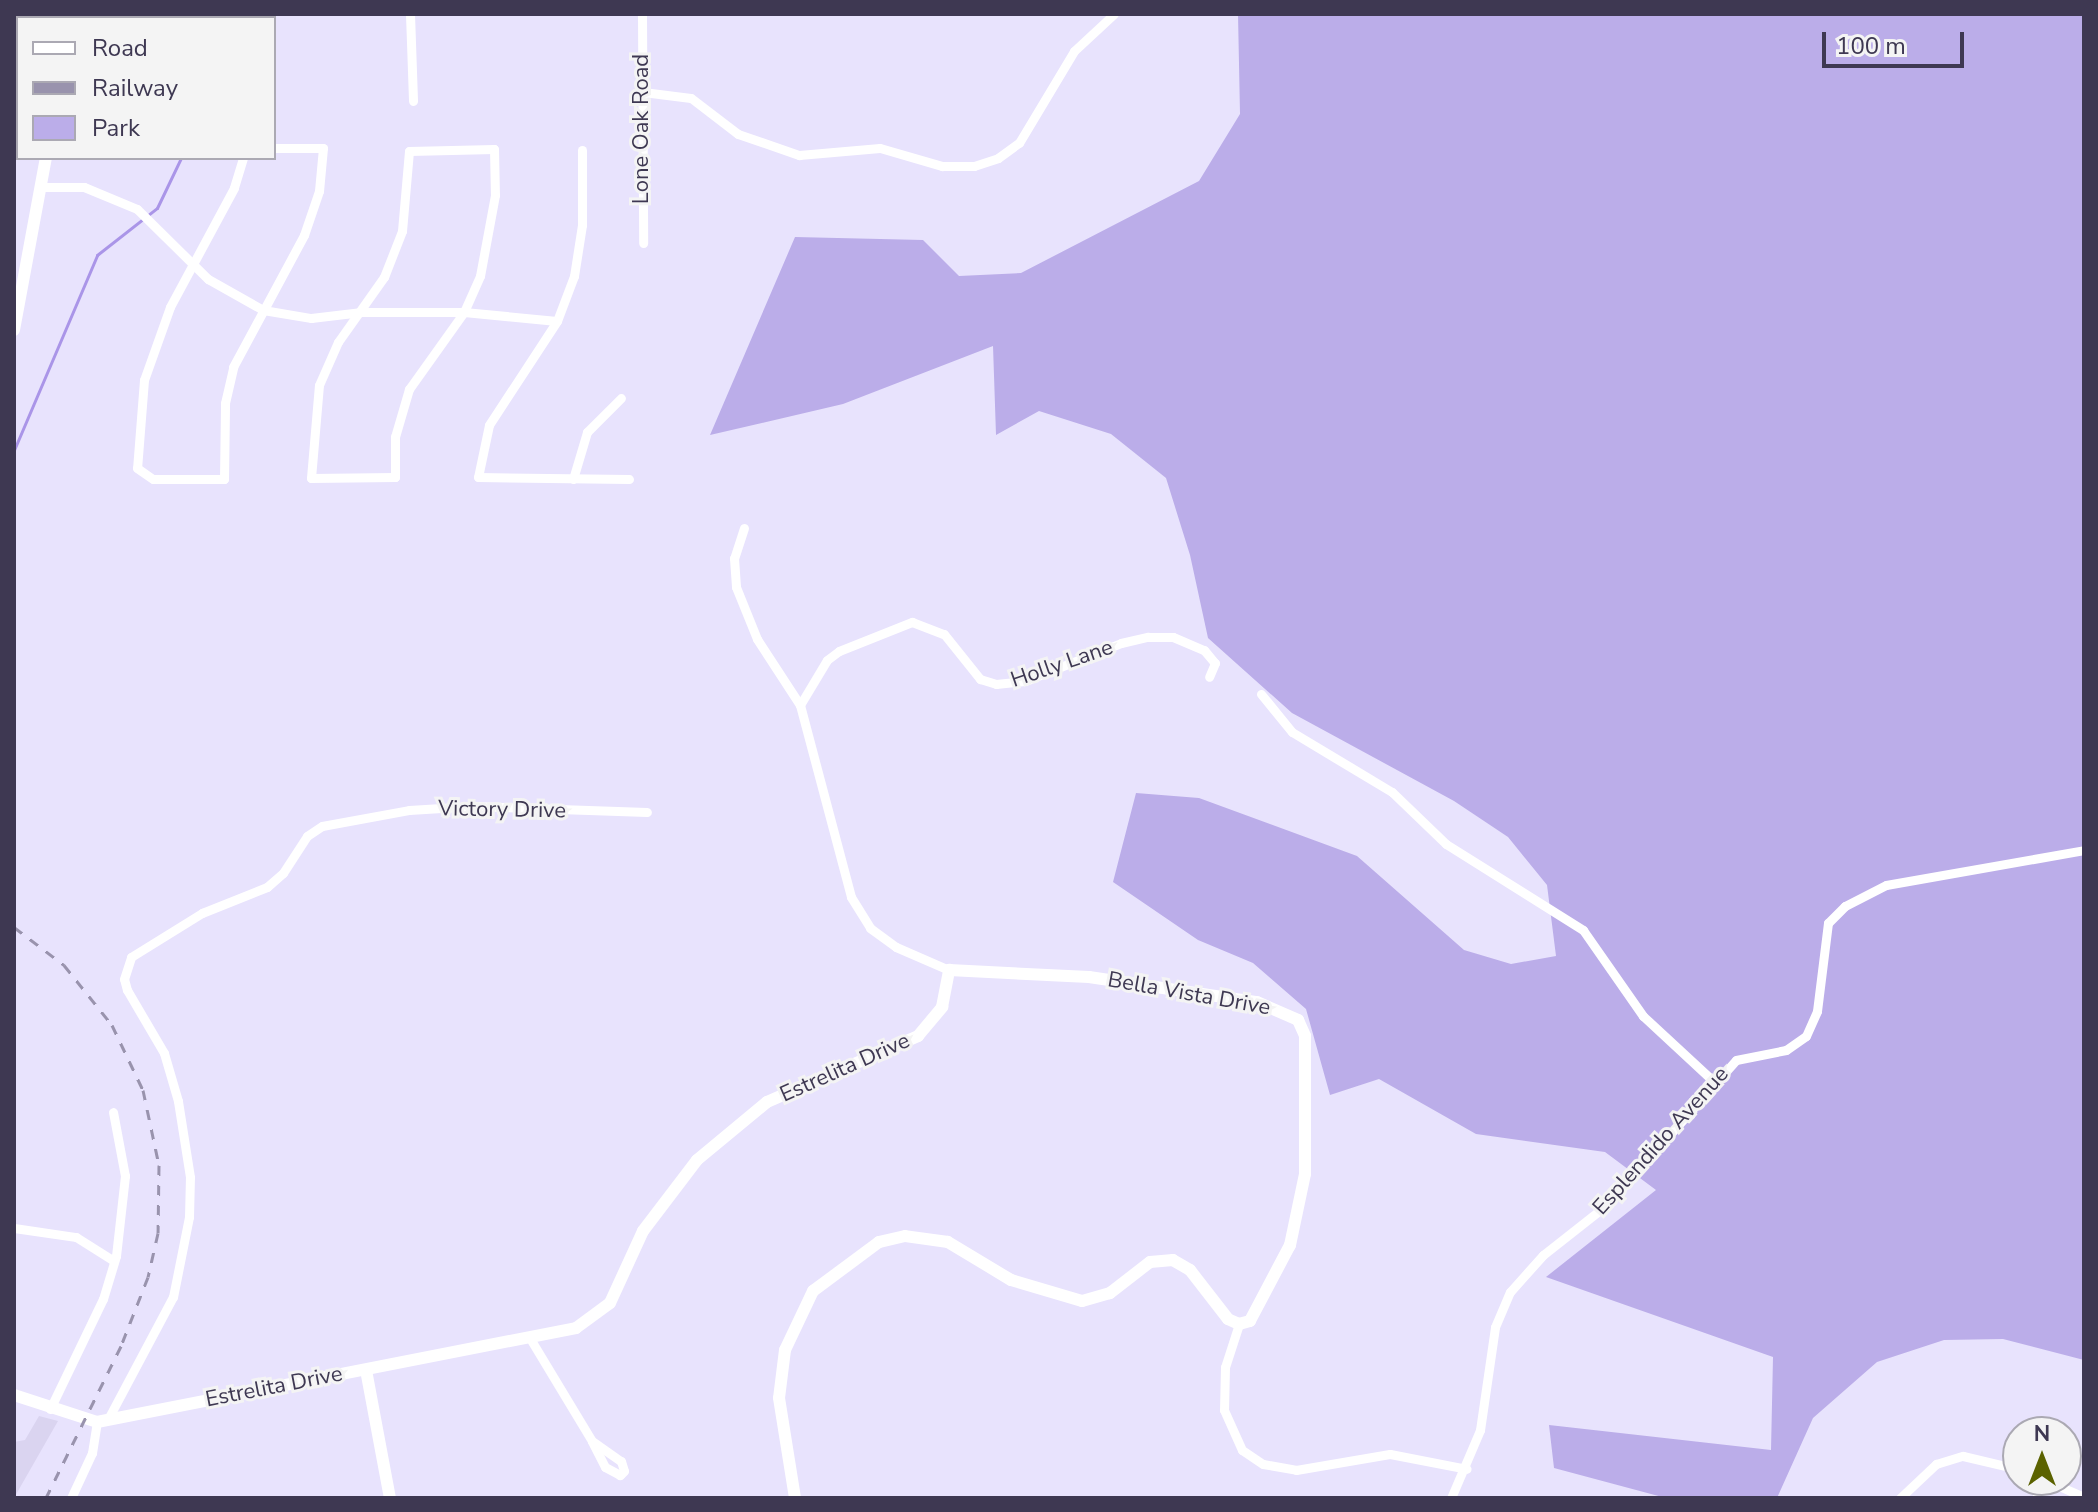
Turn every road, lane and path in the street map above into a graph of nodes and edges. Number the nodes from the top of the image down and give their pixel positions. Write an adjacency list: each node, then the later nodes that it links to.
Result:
1 (410, 14): 5 (street)
2 (642, 14): 4 (street, Lone Oak Road)
3 (1114, 14): 4 (street)
4 (643, 92): 11 (street, Lone Oak Road)
5 (413, 101)
6 (276, 148): 13 (street)
7 (582, 150): 16 (street)
8 (46, 160): 10 (street)
9 (242, 160): 12 (street)
10 (40, 187): 12 (street); 17 (street)
11 (643, 243)
12 (190, 264): 13 (street); 13 (street)
13 (263, 310): 14 (street)
14 (362, 312): 15 (street); 15 (street); 15 (street)
15 (464, 312): 16 (street)
16 (557, 321): 19 (street)
17 (14, 330)
18 (621, 398): 19 (street)
19 (573, 479): 20 (street)
20 (629, 479)
21 (744, 528): 24 (street)
22 (1209, 677): 24 (street, Holly Lane)
23 (1261, 694): 28 (street)
24 (800, 705): 27 (street)
25 (647, 812): 37 (street, Victory Drive)
26 (2084, 850): 28 (street, Esplendido Avenue)
27 (949, 970): 32 (street, Bella Vista Drive); 33 (street, Estrelita Drive)
28 (1712, 1080): 40 (street, Esplendido Avenue)
29 (113, 1112): 31 (street)
30 (14, 1228): 31 (street)
31 (114, 1261): 36 (street)
32 (1239, 1324): 40 (street); 43 (street)
33 (531, 1340): 34 (street, Estrelita Drive); 38 (street)
34 (366, 1370): 37 (street, Estrelita Drive); 42 (street)
35 (14, 1395): 36 (street, Estrelita Drive)
36 (49, 1410): 37 (street, Estrelita Drive)
37 (102, 1420): 41 (street)
38 (592, 1441)
39 (2002, 1465): 45 (street)
40 (1467, 1469): 44 (street, Esplendido Avenue)
41 (71, 1498)
42 (390, 1498)
43 (795, 1498)
44 (1451, 1498)
45 (1900, 1498)

